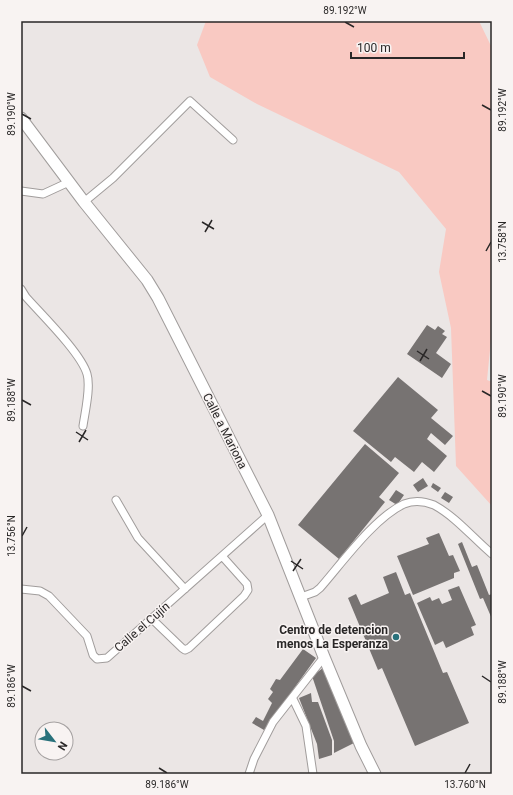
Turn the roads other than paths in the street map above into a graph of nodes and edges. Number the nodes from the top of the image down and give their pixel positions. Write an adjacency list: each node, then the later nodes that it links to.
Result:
1 (21, 118): 3 (main road, Calle a Mariona)
2 (233, 140): 5 (street)
3 (69, 182): 4 (street); 5 (main road, Calle a Mariona)
4 (21, 191)
5 (84, 202): 9 (main road, Calle a Mariona)
6 (21, 289): 7 (street)
7 (83, 426)
8 (116, 500): 13 (street)
9 (268, 515): 11 (street, Calle el Cujín); 14 (main road, Calle a Mariona)
10 (492, 554): 14 (street)
11 (222, 556): 13 (street, Calle el Cujín); 15 (street)
12 (21, 589): 15 (street, Calle el Cujín)
13 (185, 589): 15 (street, Calle el Cujín)
14 (301, 597): 16 (main road, Calle a Mariona)
15 (152, 619)
16 (324, 657): 17 (street); 20 (main road, Calle a Mariona)
17 (293, 699): 18 (street); 19 (street)
18 (249, 774)
19 (313, 774)
20 (375, 774)

